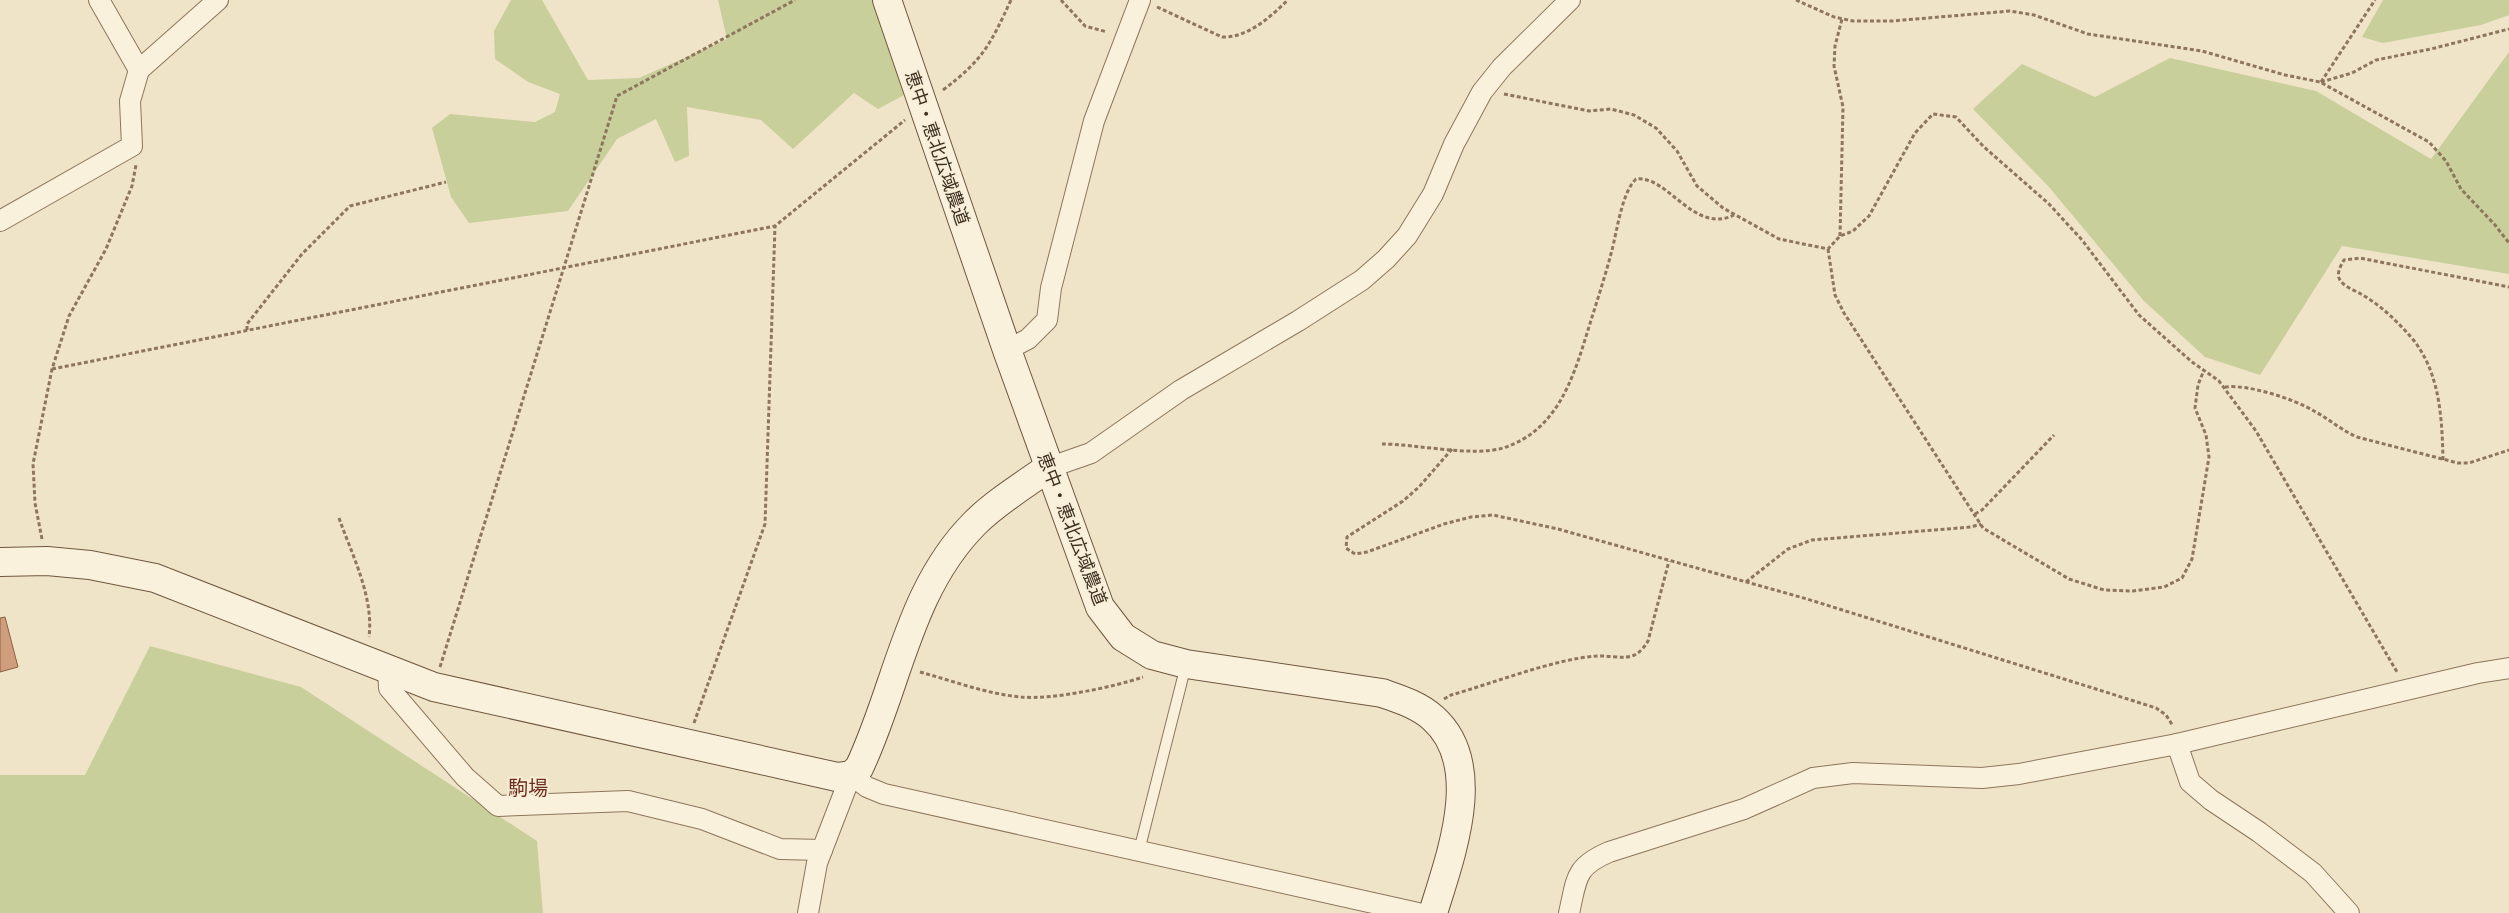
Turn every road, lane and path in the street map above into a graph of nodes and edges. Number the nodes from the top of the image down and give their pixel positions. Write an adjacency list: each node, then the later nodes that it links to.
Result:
1 (99, 0): 15 (street)
2 (218, 0): 15 (street)
3 (795, 0): 28 (path)
4 (887, 0): 31 (street, 恵中・恵北広域農道)
5 (1011, 0): 18 (path)
6 (1061, 0): 14 (path)
7 (1288, 0): 11 (path)
8 (1570, 0): 17 (street)
9 (1796, 0): 12 (path)
10 (2375, 0): 16 (path)
11 (1145, 2): 14 (street)
12 (1842, 18): 16 (path); 25 (path)
13 (2509, 29): 16 (path)
14 (1126, 40): 31 (street)
15 (139, 70): 20 (street)
16 (2320, 82): 26 (path)
17 (1488, 85): 22 (path); 40 (street)
18 (943, 90)
19 (905, 120): 24 (path)
20 (132, 146): 23 (street); 32 (path)
21 (446, 182): 30 (path)
22 (1735, 215): 27 (path); 37 (path)
23 (0, 221)
24 (775, 226): 28 (path); 56 (path)
25 (1840, 236): 27 (path); 33 (path)
26 (2509, 243)
27 (1828, 249): 41 (path)
28 (563, 268): 30 (path); 53 (path)
29 (2509, 287): 39 (path)
30 (247, 330): 32 (path)
31 (1006, 350): 40 (street, 恵中・恵北広域農道)
32 (52, 369): 46 (path)
33 (2204, 370): 34 (path); 43 (path)
34 (2224, 387): 39 (path); 54 (path)
35 (2054, 435): 41 (path)
36 (1382, 444): 37 (path)
37 (1452, 449): 44 (path)
38 (2509, 450): 39 (path)
39 (2444, 460)
40 (1048, 468): 49 (street, 恵中・恵北広域農道); 50 (street)
41 (1975, 514): 43 (path)
42 (339, 518): 48 (path)
43 (1981, 524): 47 (path)
44 (1669, 561): 47 (path); 55 (path)
45 (0, 562): 46 (street)
46 (47, 562): 48 (street)
47 (1746, 582): 57 (path)
48 (362, 658): 51 (street)
49 (1174, 661): 50 (path); 55 (street, 恵中・恵北広域農道); 60 (lane)
50 (897, 666): 58 (street)
51 (388, 668): 53 (street); 59 (street)
52 (2509, 668): 54 (street)
53 (434, 686): 56 (street)
54 (2408, 690): 57 (street)
55 (1427, 714): 63 (street, 恵中・恵北広域農道)
56 (688, 742): 58 (street)
57 (2177, 744): 64 (street); 65 (street)
58 (850, 775): 59 (street); 60 (street)
59 (822, 850): 61 (street)
60 (1139, 851): 62 (street)
61 (808, 913)
62 (1418, 913)
63 (1433, 913)
64 (1568, 913)
65 (2348, 913)

